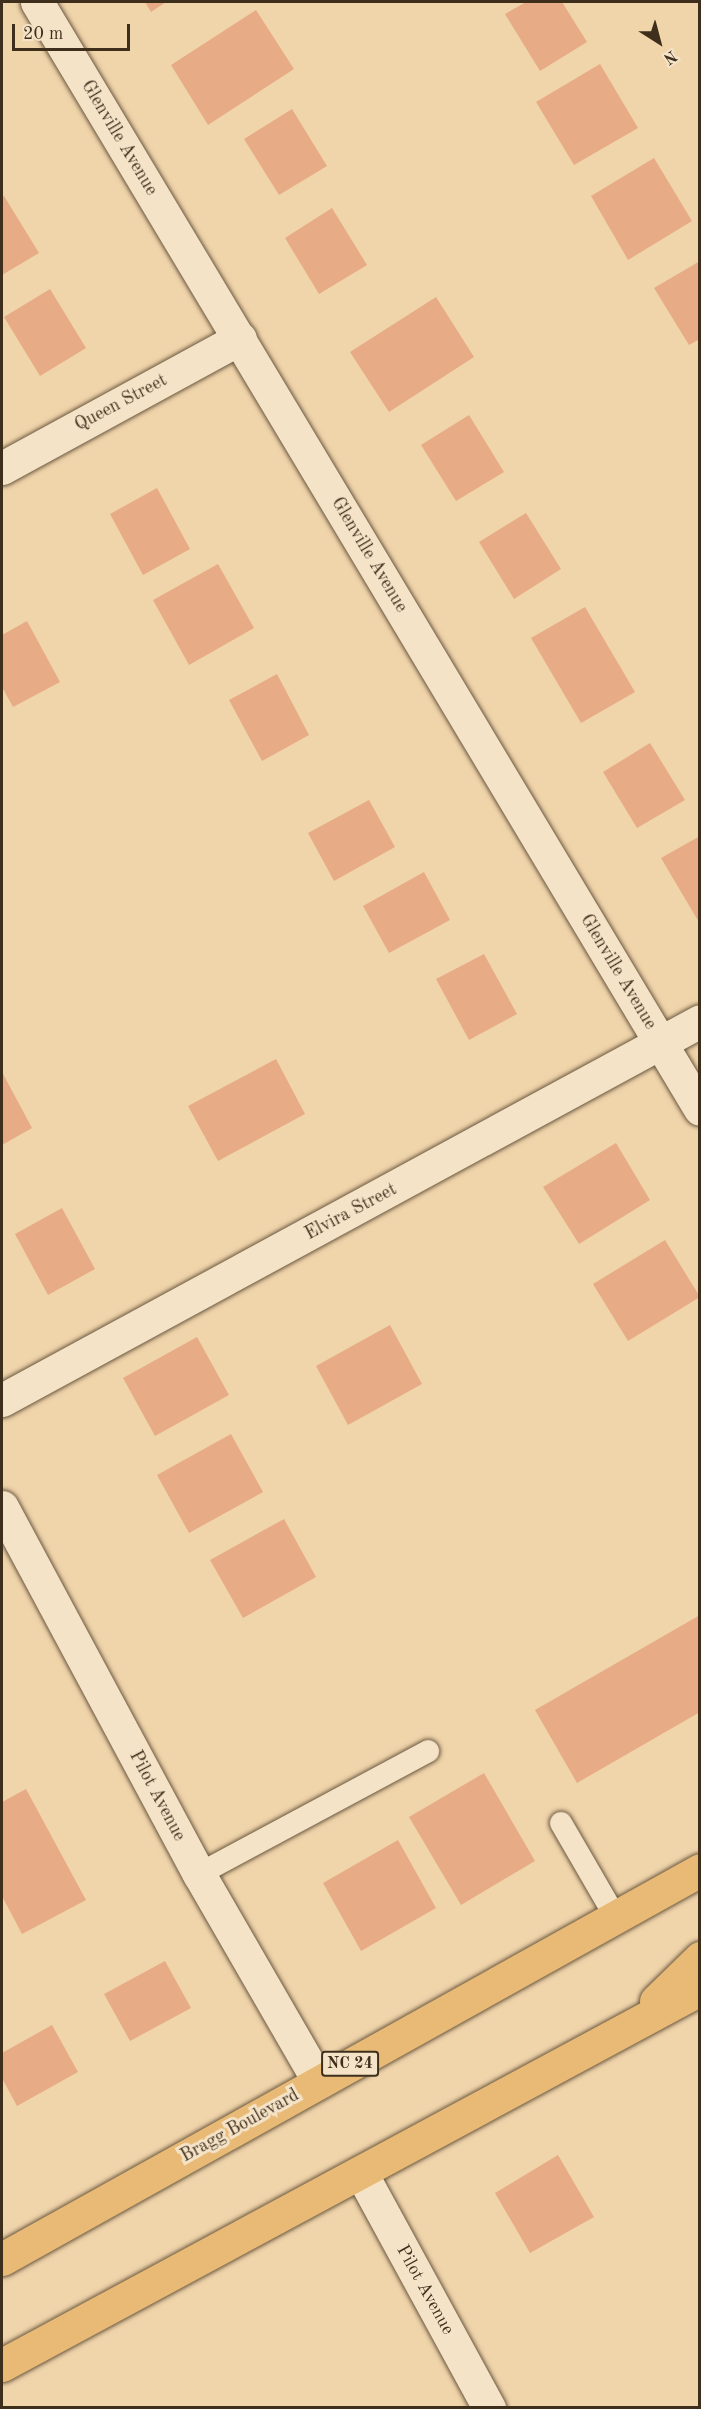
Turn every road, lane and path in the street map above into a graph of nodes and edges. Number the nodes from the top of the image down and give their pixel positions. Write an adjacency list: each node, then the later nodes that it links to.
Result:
1 (37, 2): 2 (street, Glenville Avenue)
2 (240, 338): 3 (street, Queen Street); 5 (street, Glenville Avenue)
3 (2, 468)
4 (699, 1021): 5 (street, Elvira Street)
5 (661, 1045): 6 (street, Glenville Avenue); 7 (street, Elvira Street)
6 (699, 1109)
7 (2, 1400)
8 (2, 1507): 12 (street, Pilot Avenue)
9 (428, 1751): 12 (lane)
10 (561, 1823): 13 (lane)
11 (699, 1869): 13 (main road, Bragg Boulevard / NC 24)
12 (199, 1874): 17 (street, Pilot Avenue)
13 (615, 1916): 17 (main road, Bragg Boulevard / NC 24)
14 (699, 1958): 16 (main road)
15 (699, 1989): 16 (main road)
16 (631, 2025): 18 (main road)
17 (319, 2082): 19 (main road, Bragg Boulevard / NC 24)
18 (361, 2174): 20 (main road); 21 (street, Pilot Avenue)
19 (2, 2259)
20 (2, 2365)
21 (489, 2408)

